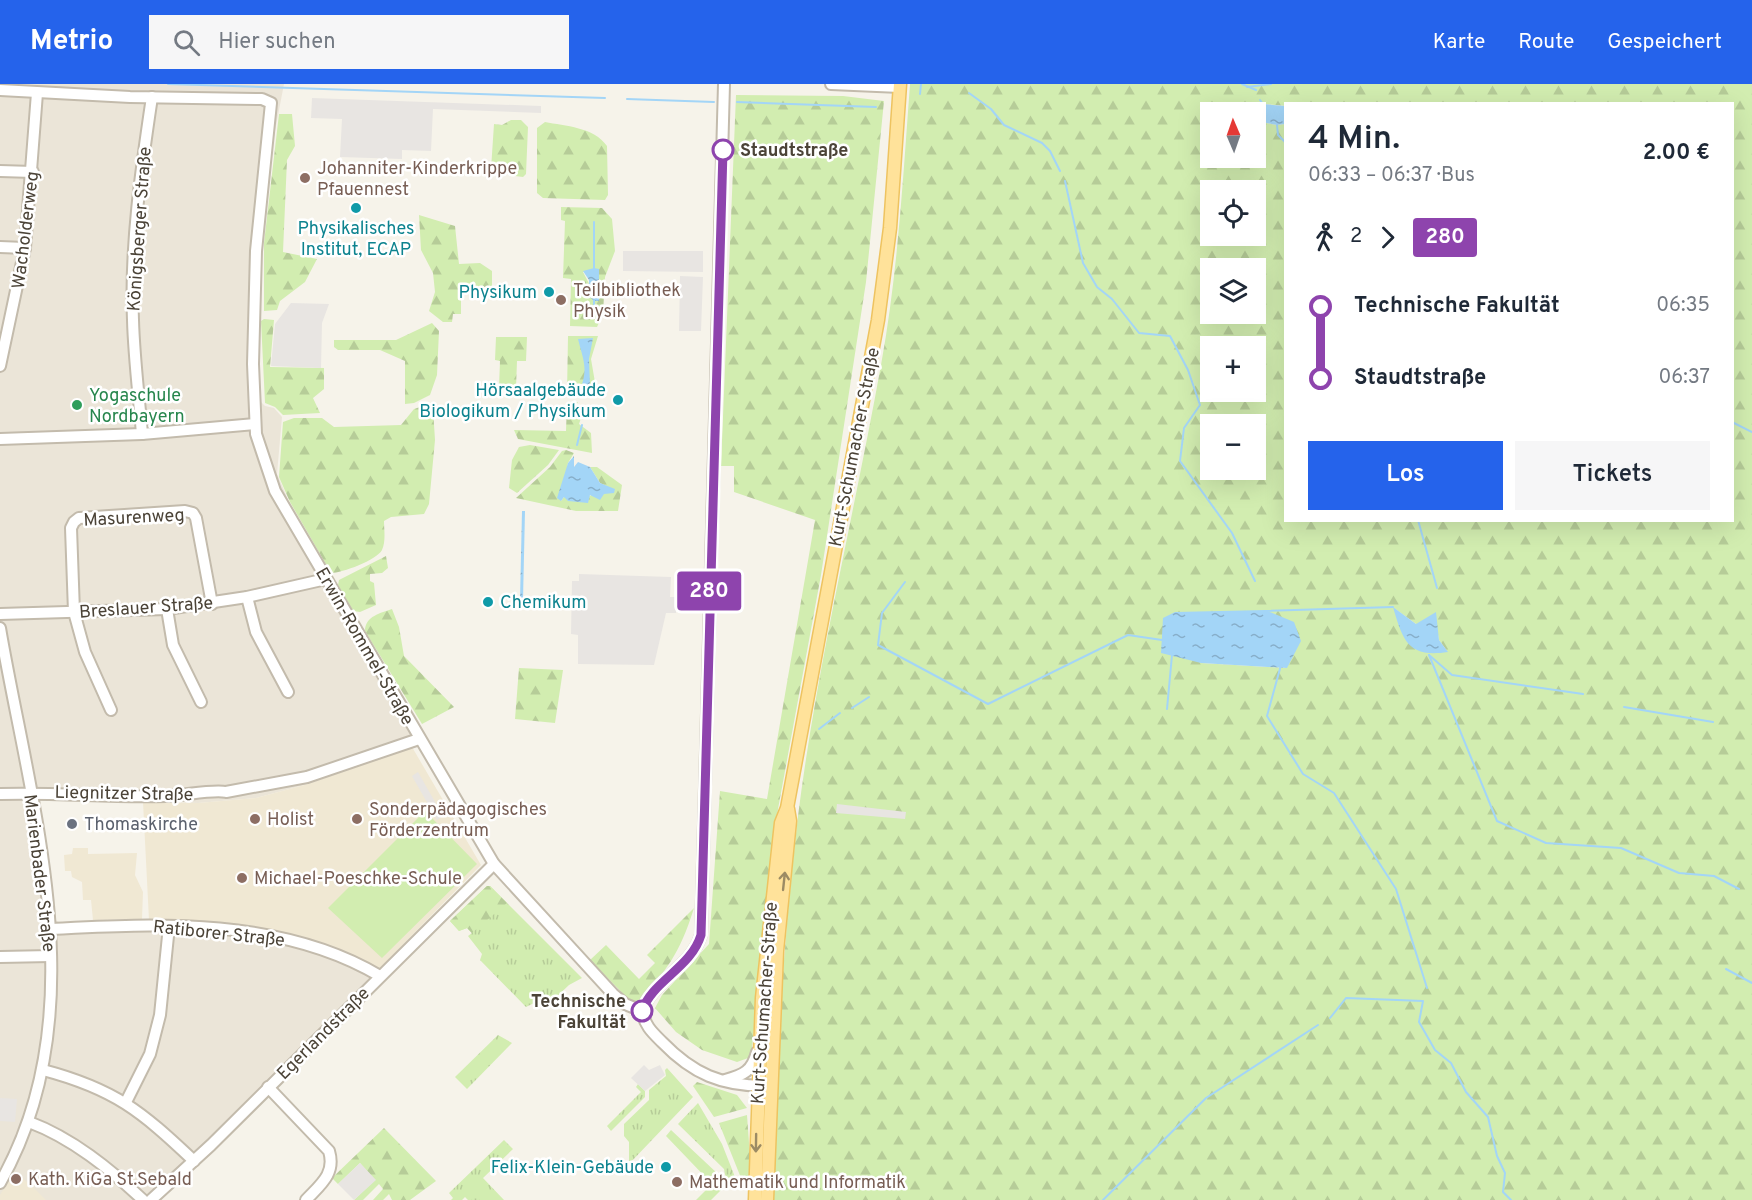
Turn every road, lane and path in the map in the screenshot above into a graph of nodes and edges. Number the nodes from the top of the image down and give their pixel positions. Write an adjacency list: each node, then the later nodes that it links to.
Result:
1 (724, 84): 36 (street)
2 (831, 84): 3 (street)
3 (900, 85): 29 (main road, Kurt-Schumacher-Straße)
4 (0, 90): 5 (street)
5 (37, 93): 6 (street); 8 (street, Wacholderweg)
6 (152, 97): 13 (street, Erwin-Rommel-Straße); 14 (street, Königsberger Straße)
7 (0, 171): 8 (street)
8 (33, 172): 10 (street, Wacholderweg)
9 (0, 248): 10 (street)
10 (25, 248): 11 (street, Wacholderweg)
11 (5, 326): 12 (street, Wacholderweg)
12 (0, 366)
13 (255, 424): 14 (street); 16 (street, Erwin-Rommel-Straße)
14 (142, 434): 15 (street)
15 (0, 439)
16 (326, 579): 17 (street, Breslauer Straße); 26 (street, Erwin-Rommel-Straße)
17 (247, 597): 18 (street, Breslauer Straße); 23 (street)
18 (212, 604): 19 (street, Breslauer Straße); 20 (street, Masurenweg)
19 (167, 609): 20 (street, Breslauer Straße); 24 (street)
20 (74, 612): 21 (street, Breslauer Straße); 25 (street)
21 (0, 614)
22 (0, 628): 27 (street, Marienbader Straße)
23 (288, 692)
24 (201, 702)
25 (111, 710)
26 (419, 739): 27 (street, Liegnitzer Straße); 30 (street, Erwin-Rommel-Straße)
27 (31, 793): 28 (street, Liegnitzer Straße); 32 (street, Marienbader Straße)
28 (0, 794)
29 (787, 807): 37 (main road, Kurt-Schumacher-Straße); 40 (main road, Kurt-Schumacher-Straße, one-way to 29)
30 (494, 864): 35 (street, Egerlandstraße); 36 (street, Erwin-Rommel-Straße)
31 (169, 926): 32 (street, Ratiborer Straße); 35 (street, Ratiborer Straße); 42 (street)
32 (50, 929): 33 (street, Marienbader Straße)
33 (51, 956): 34 (street); 38 (street, Marienbader Straße)
34 (0, 957)
35 (380, 976): 41 (street, Egerlandstraße)
36 (642, 1011): 39 (street)
37 (760, 1042): 39 (street); 40 (main road, Kurt-Schumacher-Straße)
38 (43, 1070): 42 (street); 43 (street, Marienbader Straße)
39 (722, 1081): 40 (street)
40 (764, 1086): 49 (main road, Kurt-Schumacher-Straße, one-way to 49); 50 (main road, Kurt-Schumacher-Straße)
41 (268, 1087): 44 (street, Egerlandstraße); 48 (street)
42 (126, 1102): 44 (street)
43 (29, 1122): 45 (street, Marienbader Straße); 46 (street)
44 (194, 1161): 47 (street, Egerlandstraße)
45 (0, 1183)
46 (143, 1200)
47 (151, 1200)
48 (306, 1200)
49 (756, 1200)
50 (767, 1200)

